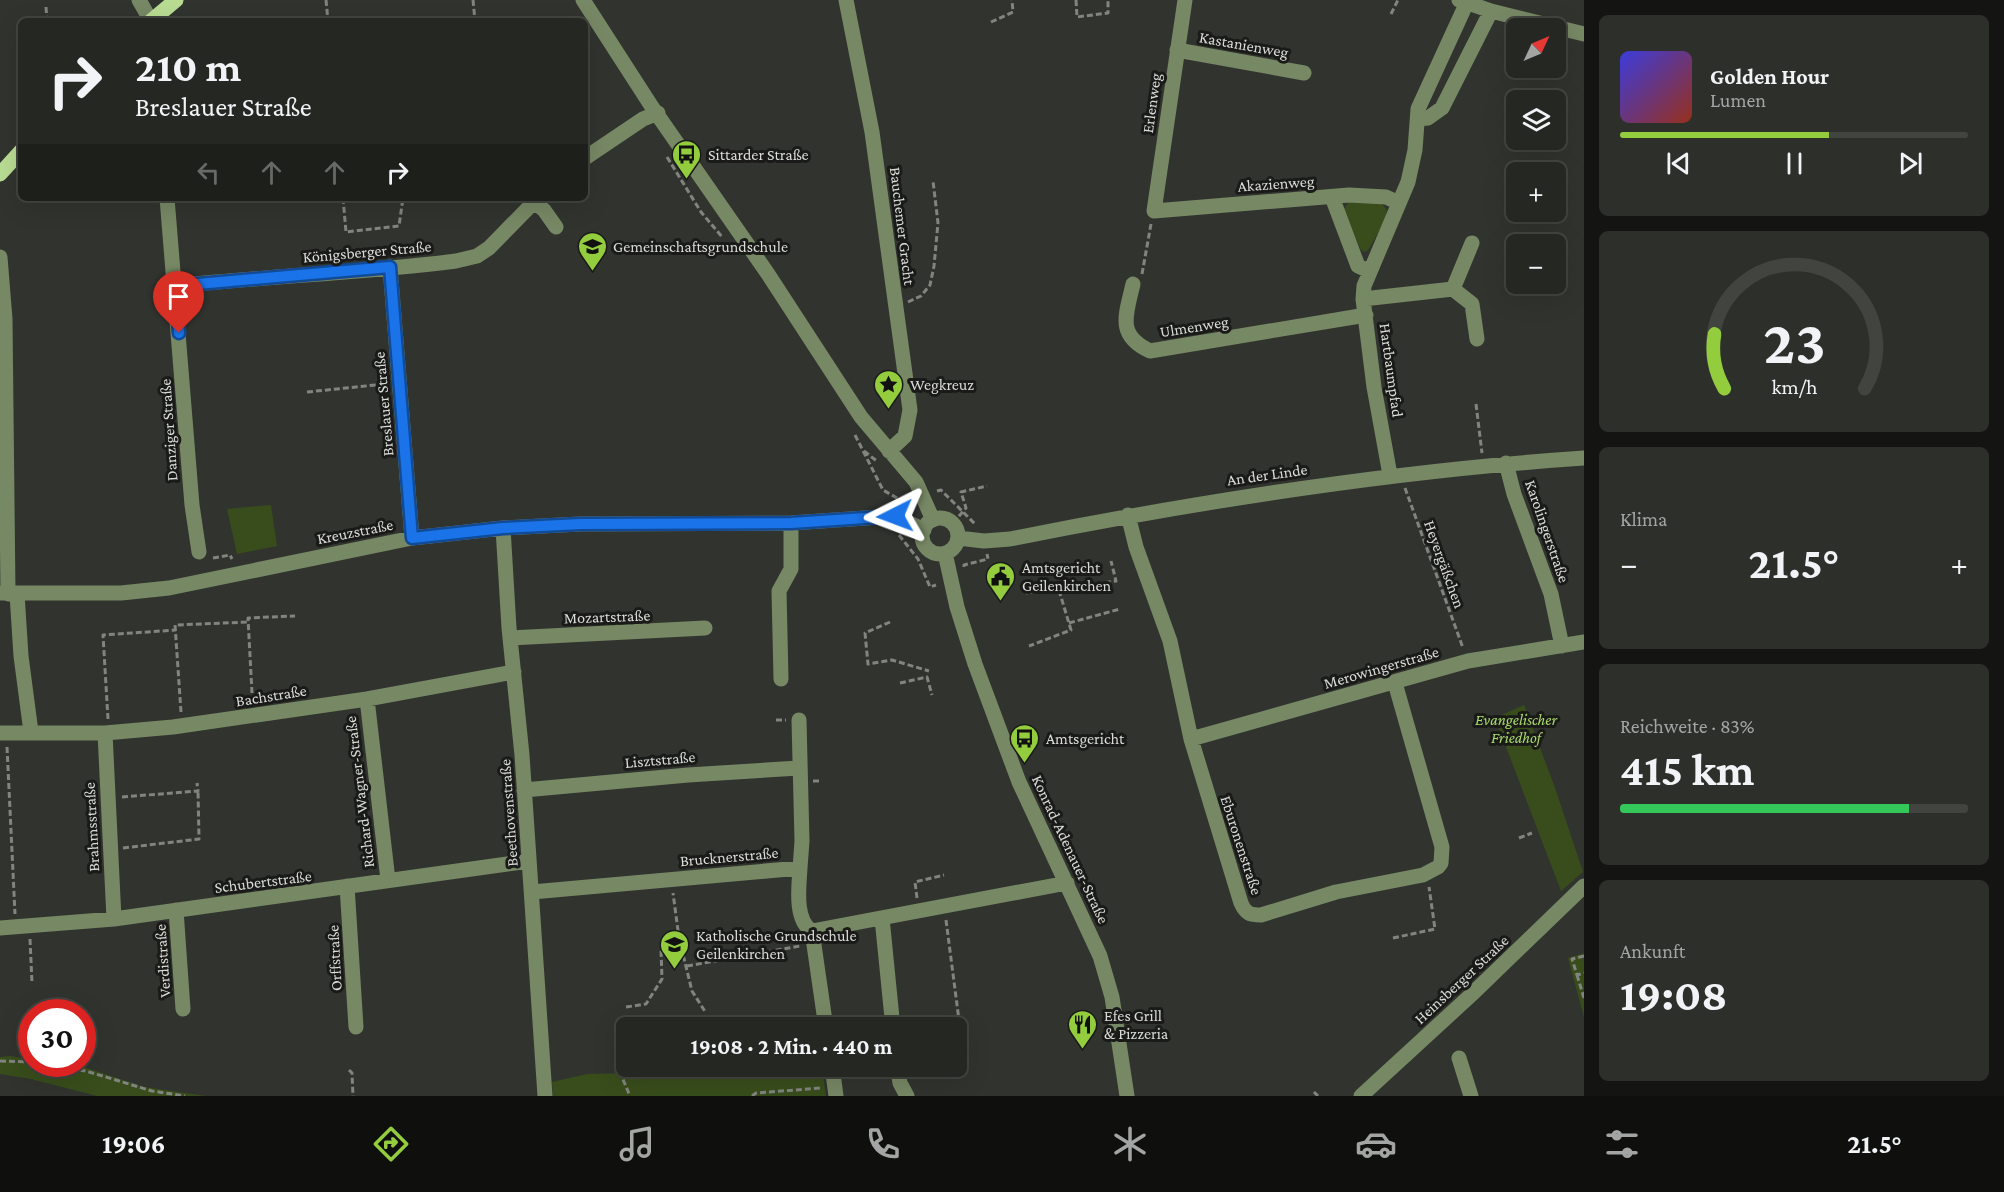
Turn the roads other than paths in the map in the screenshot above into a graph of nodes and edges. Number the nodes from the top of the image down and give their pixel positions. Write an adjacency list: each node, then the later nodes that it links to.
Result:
1 (139, 0): 8 (street)
2 (176, 0): 9 (main road)
3 (583, 0): 13 (street)
4 (846, 0): 35 (street, Bauchemer Gracht)
5 (1185, 0): 11 (street, Erlenweg)
6 (1465, 1): 7 (street); 14 (street, Hartbaumpfad)
7 (1491, 11): 10 (street); 14 (street)
8 (149, 18)
9 (155, 18)
10 (1584, 34)
11 (1177, 50): 12 (street, Kastanienweg); 23 (street, Erlenweg)
12 (1304, 73)
13 (657, 113): 16 (street); 35 (street)
14 (1418, 119): 22 (street, Hartbaumpfad)
15 (18, 154): 17 (main road)
16 (588, 156)
17 (0, 174)
18 (1332, 197): 22 (street, Akazienweg); 23 (street, Akazienweg); 28 (street)
19 (167, 201): 30 (street, Danziger Straße)
20 (535, 201): 27 (street, Königsberger Straße)
21 (537, 201): 24 (street)
22 (1399, 202): 28 (street, Hartbaumpfad)
23 (1154, 211)
24 (556, 227)
25 (1472, 243): 31 (street)
26 (0, 257): 47 (street)
27 (390, 267): 30 (street, Königsberger Straße); 44 (street, Breslauer Straße)
28 (1369, 271): 32 (street, Hartbaumpfad)
29 (1133, 284): 33 (street, Ulmenweg)
30 (175, 286): 45 (street, Danziger Straße)
31 (1453, 289): 32 (street); 34 (street)
32 (1363, 299): 33 (street, Hartbaumpfad)
33 (1365, 315): 38 (street, Hartbaumpfad)
34 (1476, 339)
35 (889, 451): 41 (street)
36 (1584, 458): 37 (street, An der Linde)
37 (1506, 463): 38 (street, An der Linde); 51 (street, Karolingerstraße)
38 (1396, 475): 39 (street, An der Linde)
39 (1128, 515): 43 (street, An der Linde); 60 (street, Eburonenstraße)
40 (791, 523): 41 (street, Kreuzstraße); 42 (street, Kreuzstraße); 53 (street)
41 (928, 525): 43 (street); 46 (street)
42 (503, 528): 44 (street, Kreuzstraße); 49 (street, Beethovenstraße)
43 (956, 531): 46 (street)
44 (412, 538): 47 (street, Kreuzstraße)
45 (199, 552)
46 (945, 553): 66 (street, Konrad-Adenauer-Straße)
47 (8, 593): 57 (street)
48 (705, 628): 49 (street, Mozartstraße)
49 (510, 638): 52 (street, Beethovenstraße)
50 (1584, 642): 51 (street, Merowingerstraße)
51 (1562, 646): 54 (street, Merowingerstraße)
52 (514, 672): 55 (street, Bachstraße); 62 (street, Beethovenstraße)
53 (780, 679)
54 (1395, 683): 60 (street, Merowingerstraße); 60 (street, Eburonenstraße)
55 (367, 699): 59 (street, Bachstraße); 65 (street, Richard-Wagner-Straße)
56 (799, 720): 61 (street)
57 (31, 732): 58 (street, Bachstraße); 59 (street, Bachstraße)
58 (3, 733)
59 (107, 733): 72 (street, Brahmsstraße)
60 (1191, 739)
61 (799, 768): 62 (street, Lisztstraße); 64 (street)
62 (524, 790): 63 (street, Beethovenstraße)
63 (529, 861): 65 (street, Schubertstraße); 69 (street, Beethovenstraße)
64 (800, 868): 69 (street, Brucknerstraße); 74 (street, Brucknerstraße)
65 (388, 880): 67 (street, Schubertstraße)
66 (1067, 883): 71 (street); 83 (street, Konrad-Adenauer-Straße)
67 (347, 886): 70 (street, Schubertstraße); 78 (street, Orffstraße)
68 (1584, 886): 84 (street, Heinsberger Straße)
69 (532, 892): 81 (street, Beethovenstraße)
70 (176, 910): 72 (street, Schubertstraße); 75 (street, Verdistraße)
71 (882, 918): 74 (street); 77 (street)
72 (114, 919): 73 (street, Schubertstraße)
73 (0, 927)
74 (813, 938): 76 (street, Brucknerstraße)
75 (183, 1009)
76 (824, 1017)
77 (892, 1017)
78 (356, 1027)
79 (1459, 1058): 85 (street)
80 (899, 1077): 82 (street)
81 (545, 1096)
82 (907, 1096)
83 (1127, 1096)
84 (1361, 1096)
85 (1471, 1096)

